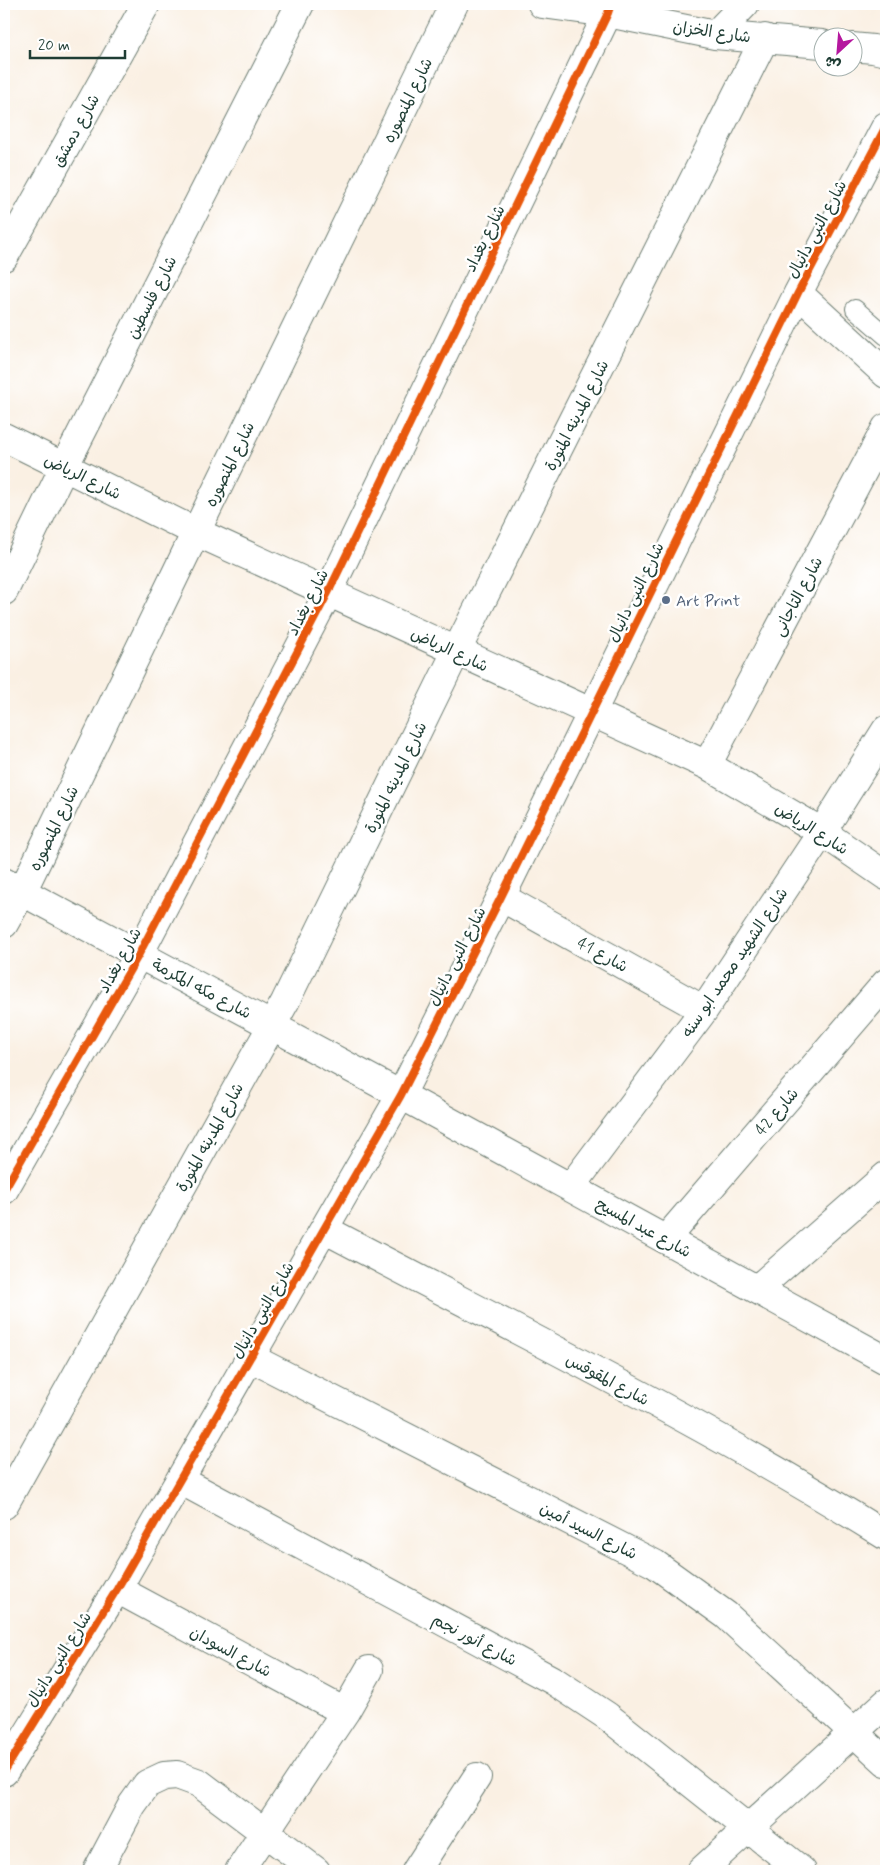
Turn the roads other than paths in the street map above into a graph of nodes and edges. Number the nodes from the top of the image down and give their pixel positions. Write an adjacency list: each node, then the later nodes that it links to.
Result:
1 (146, 4): 14 (street, شارع دمشق)
2 (300, 4): 21 (street, شارع فلسطين)
3 (454, 4): 22 (street, شارع المنصوره)
4 (542, 4): 7 (street, شارع الخزان)
5 (725, 4): 8 (street)
6 (745, 4): 8 (street)
7 (609, 8): 8 (street, شارع الخزان); 24 (street, شارع بغداد)
8 (715, 35): 9 (street, شارع الخزان)
9 (765, 38): 10 (street, شارع الخزان); 25 (street, شارع المدينه المنورة)
10 (812, 43)
11 (862, 48): 12 (street)
12 (886, 52)
13 (886, 126): 15 (street, شارع النبى دانيال)
14 (4, 257)
15 (798, 292): 18 (street); 26 (street, شارع النبى دانيال)
16 (855, 309): 17 (lane)
17 (886, 336)
18 (886, 374)
19 (886, 428): 28 (street, شارع التاجانى)
20 (4, 437): 21 (street, شارع الرياض)
21 (64, 467): 22 (street, شارع الرياض); 23 (street, شارع فلسطين)
22 (196, 532): 24 (street, شارع الرياض); 31 (street, شارع المنصوره)
23 (4, 591)
24 (328, 593): 25 (street, شارع الرياض); 34 (street, شارع بغداد)
25 (456, 652): 26 (street, شارع الرياض); 37 (street, شارع المدينه المنورة)
26 (590, 713): 28 (street, شارع الرياض); 32 (street, شارع النبى دانيال)
27 (886, 730): 29 (street, شارع الشهيد محمد ابو سنه)
28 (707, 765): 29 (street, شارع الرياض)
29 (822, 832): 30 (street, شارع الرياض); 36 (street, شارع الشهيد محمد ابو سنه)
30 (886, 876)
31 (13, 887): 33 (street, شارع المنصوره); 34 (street, شارع مكه المكرمة)
32 (501, 897): 36 (street, شارع 41); 38 (street, شارع النبى دانيال)
33 (4, 924)
34 (139, 954): 37 (street, شارع مكه المكرمة); 41 (street, شارع بغداد)
35 (886, 982): 43 (street, شارع 42)
36 (704, 1010): 40 (street, شارع الشهيد محمد ابو سنه)
37 (272, 1026): 38 (street, شارع مكه المكرمة); 48 (street, شارع المدينه المنورة)
38 (402, 1095): 40 (street, شارع عبد المسيح); 42 (street, شارع النبى دانيال)
39 (886, 1176): 44 (street)
40 (571, 1187): 43 (street, شارع عبد المسيح)
41 (4, 1190)
42 (324, 1229): 45 (street, شارع النبى دانيال); 49 (street, شارع المقوقس)
43 (666, 1239): 44 (street, شارع عبد المسيح)
44 (757, 1289): 46 (street, شارع عبد المسيح)
45 (251, 1358): 47 (street, شارع النبى دانيال); 54 (street, شارع السيد أمين)
46 (886, 1360)
47 (180, 1480): 50 (street, شارع النبى دانيال); 58 (street, شارع أنور نجم)
48 (4, 1505)
49 (886, 1536)
50 (118, 1589): 53 (street, شارع السودان); 56 (street, شارع النبى دانيال)
51 (368, 1670): 53 (street)
52 (886, 1702): 54 (street)
53 (345, 1712): 59 (street)
54 (853, 1732): 55 (street, شارع السيد أمين); 58 (street)
55 (886, 1762)
56 (4, 1772)
57 (477, 1777): 63 (street)
58 (749, 1829): 64 (street); 65 (street, شارع أنور نجم)
59 (266, 1833): 60 (street); 61 (street); 62 (street)
60 (97, 1871)
61 (239, 1871)
62 (316, 1871)
63 (416, 1871)
64 (702, 1871)
65 (802, 1871)

